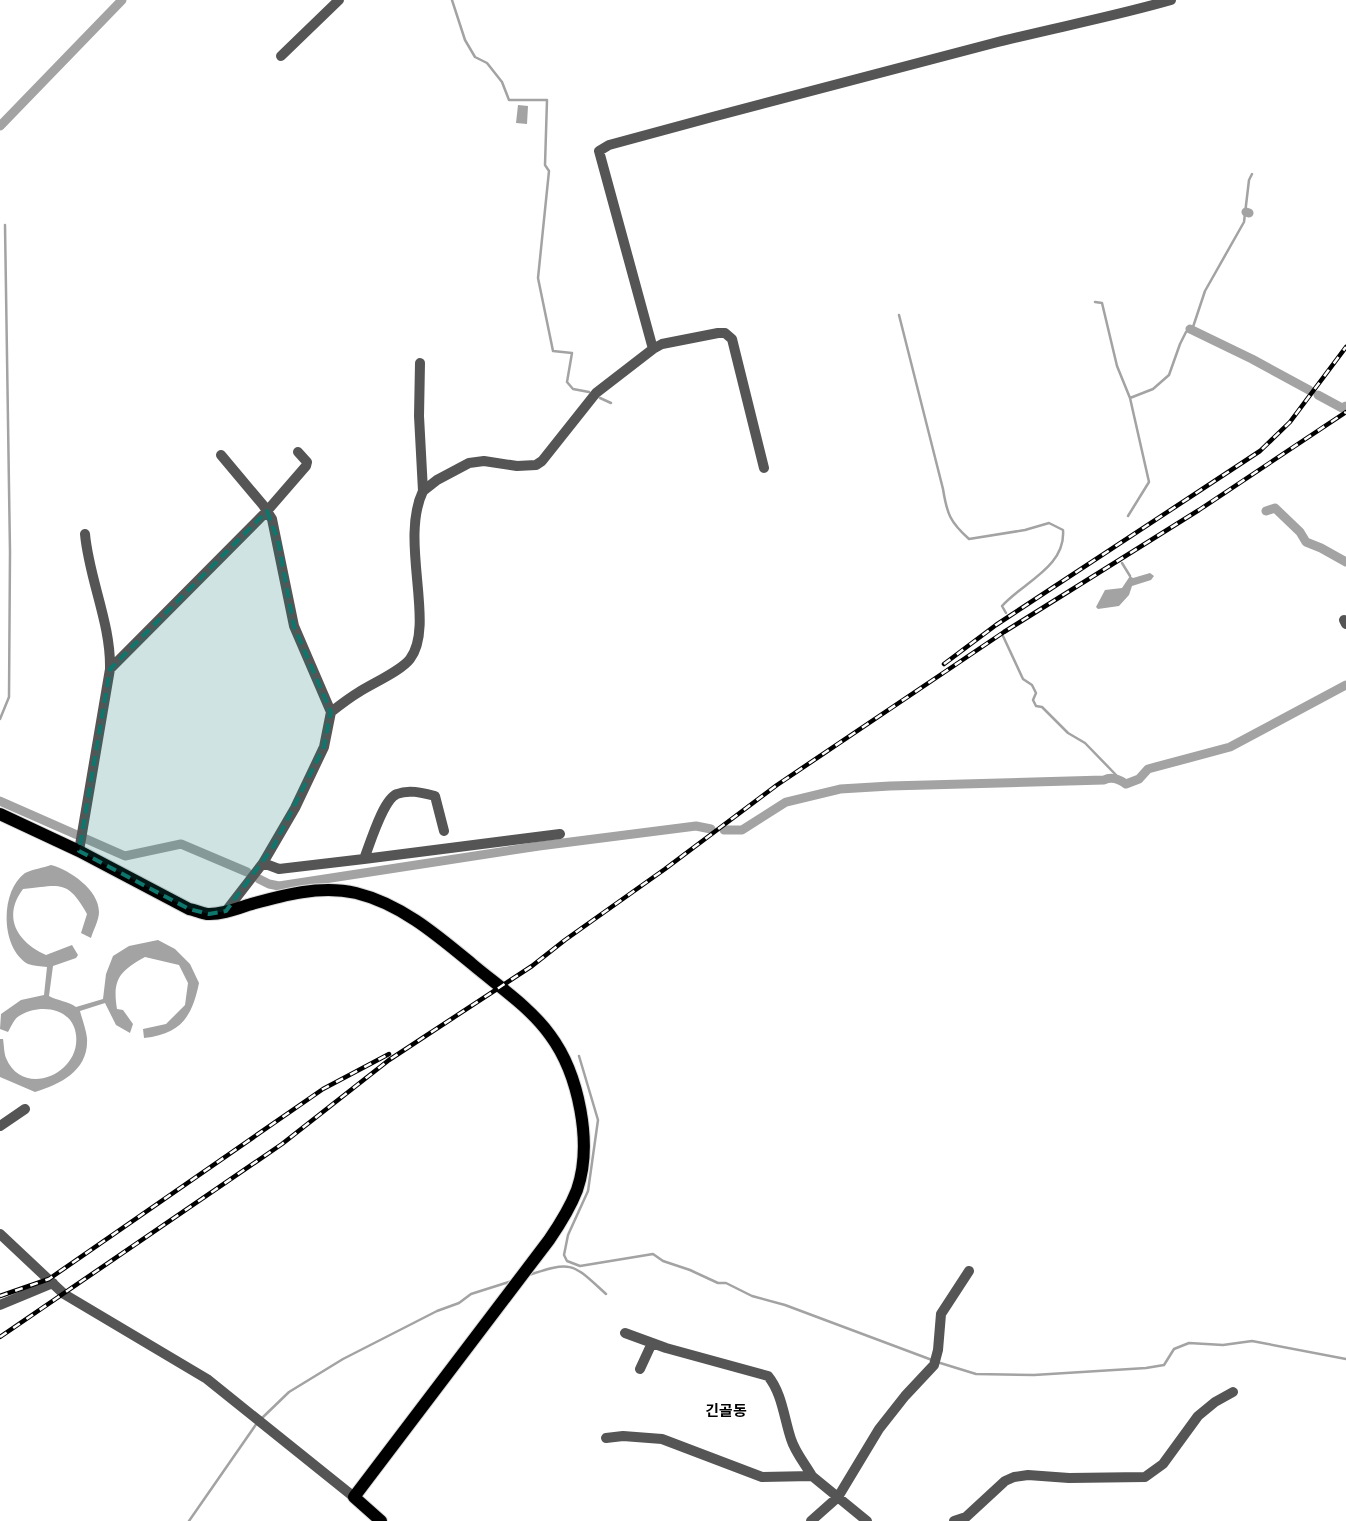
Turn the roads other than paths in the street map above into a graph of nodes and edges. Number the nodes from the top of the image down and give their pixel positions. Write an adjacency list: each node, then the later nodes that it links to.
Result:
1 (339, 0): 3 (street)
2 (1171, 0): 4 (street)
3 (281, 56)
4 (653, 349): 8 (street); 9 (street)
5 (420, 363): 9 (street)
6 (298, 452): 10 (street)
7 (221, 455): 10 (street)
8 (764, 468)
9 (422, 491): 13 (street)
10 (267, 511): 12 (street); 13 (street)
11 (85, 534): 12 (street)
12 (110, 669): 17 (street)
13 (331, 712): 19 (street)
14 (0, 814): 17 (main road)
15 (444, 831): 18 (street)
16 (560, 834): 18 (street)
17 (79, 852): 20 (main road)
18 (364, 859): 19 (street)
19 (263, 862): 20 (street)
20 (226, 911): 33 (main road)
21 (25, 1109): 22 (street)
22 (0, 1126)
23 (0, 1234): 25 (street)
24 (969, 1271): 34 (street)
25 (53, 1283): 26 (street); 33 (street)
26 (0, 1306)
27 (625, 1333): 28 (street)
28 (652, 1343): 29 (street); 32 (street)
29 (640, 1369)
30 (1233, 1392): 38 (street)
31 (606, 1438): 32 (street)
32 (812, 1476): 34 (street)
33 (354, 1497): 35 (main road)
34 (838, 1497): 36 (street); 37 (street)
35 (381, 1521)
36 (811, 1521)
37 (867, 1521)
38 (954, 1521)

